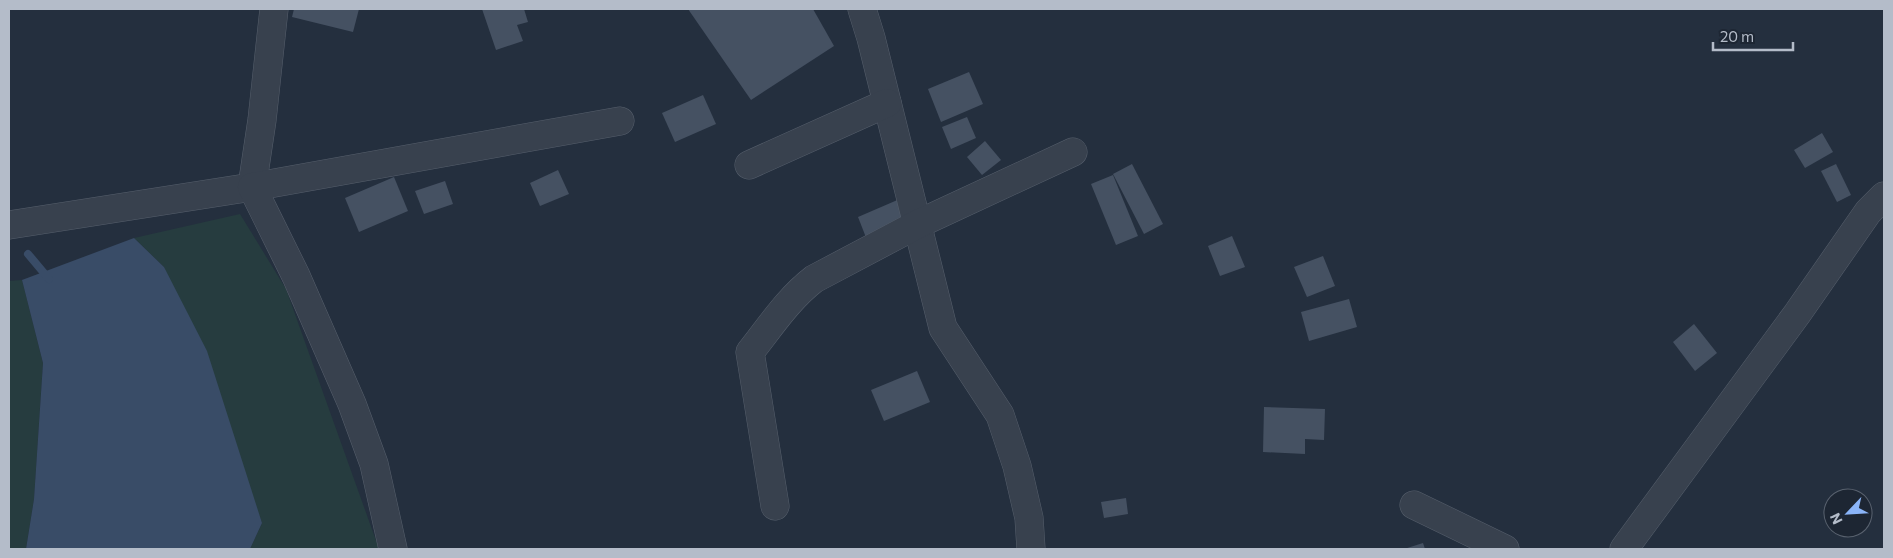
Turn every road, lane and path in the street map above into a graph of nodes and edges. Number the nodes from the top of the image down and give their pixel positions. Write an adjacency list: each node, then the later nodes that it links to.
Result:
1 (274, 9): 7 (street)
2 (862, 9): 3 (street)
3 (888, 103): 6 (street); 9 (street)
4 (620, 121): 7 (street)
5 (1073, 152): 9 (street)
6 (749, 165)
7 (252, 188): 10 (street); 13 (street)
8 (1884, 196): 16 (street)
9 (918, 224): 12 (street); 14 (street)
10 (9, 226)
11 (1414, 505): 15 (street)
12 (774, 506)
13 (393, 549)
14 (1030, 549)
15 (1504, 549)
16 (1624, 549)

